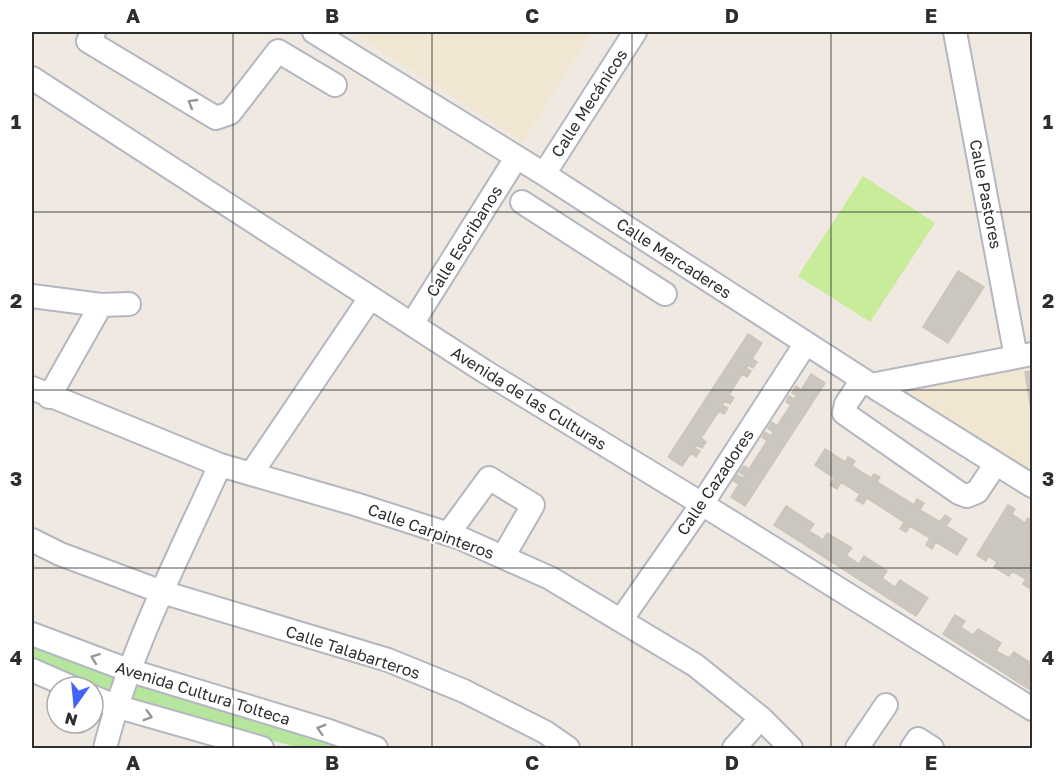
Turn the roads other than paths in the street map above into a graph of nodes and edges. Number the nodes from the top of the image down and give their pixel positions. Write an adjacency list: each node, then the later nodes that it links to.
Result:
1 (94, 32): 6 (street, one-way to 1)
2 (314, 32): 7 (street, Calle Mercaderes)
3 (635, 32): 8 (street, Calle Mecánicos)
4 (955, 32): 19 (street, Calle Pastores)
5 (32, 78): 14 (street, Avenida de las Culturas)
6 (335, 85)
7 (516, 158): 8 (street, Calle Mercaderes); 17 (street, Calle Escribanos)
8 (544, 174): 10 (street, Calle Mercaderes)
9 (522, 202): 11 (street)
10 (619, 222): 11 (street); 18 (street, Calle Mercaderes)
11 (600, 252): 12 (street)
12 (665, 294)
13 (32, 296): 15 (street)
14 (370, 298): 17 (street, Avenida de las Culturas); 24 (street)
15 (101, 304): 16 (street); 21 (street)
16 (129, 304)
17 (412, 324): 26 (street, Avenida de las Culturas)
18 (806, 343): 20 (street, Calle Mercaderes); 26 (street, Calle Cazadores)
19 (1024, 356): 20 (street)
20 (867, 382): 23 (street, Calle Mercaderes); 23 (street)
21 (40, 393): 22 (street, Calle Carpinteros)
22 (220, 465): 24 (street, Calle Carpinteros); 30 (street)
23 (995, 465): 25 (street, Calle Mercaderes)
24 (250, 474): 27 (street, Calle Carpinteros)
25 (1032, 486)
26 (702, 504): 31 (street, Calle Cazadores); 37 (street, Avenida de las Culturas)
27 (448, 534): 29 (street, Calle Carpinteros); 29 (street)
28 (32, 540): 30 (street, Calle Talabarteros)
29 (502, 557): 31 (street, Calle Carpinteros)
30 (162, 592): 33 (street); 42 (street, Calle Talabarteros)
31 (621, 620): 38 (street, Calle Carpinteros)
32 (32, 634): 33 (street, Avenida Cultura Tolteca, one-way to 32)
33 (128, 670): 36 (street); 41 (street, Avenida Cultura Tolteca, one-way to 33)
34 (105, 702): 36 (street)
35 (886, 705): 45 (street)
36 (115, 706): 39 (street); 40 (street, one-way to 40)
37 (1032, 709)
38 (761, 718): 43 (street); 44 (street, Calle Carpinteros)
39 (105, 748)
40 (262, 748)
41 (376, 748)
42 (568, 748)
43 (734, 748)
44 (791, 748)
45 (857, 748)
46 (912, 748): 47 (street)
47 (932, 748)

